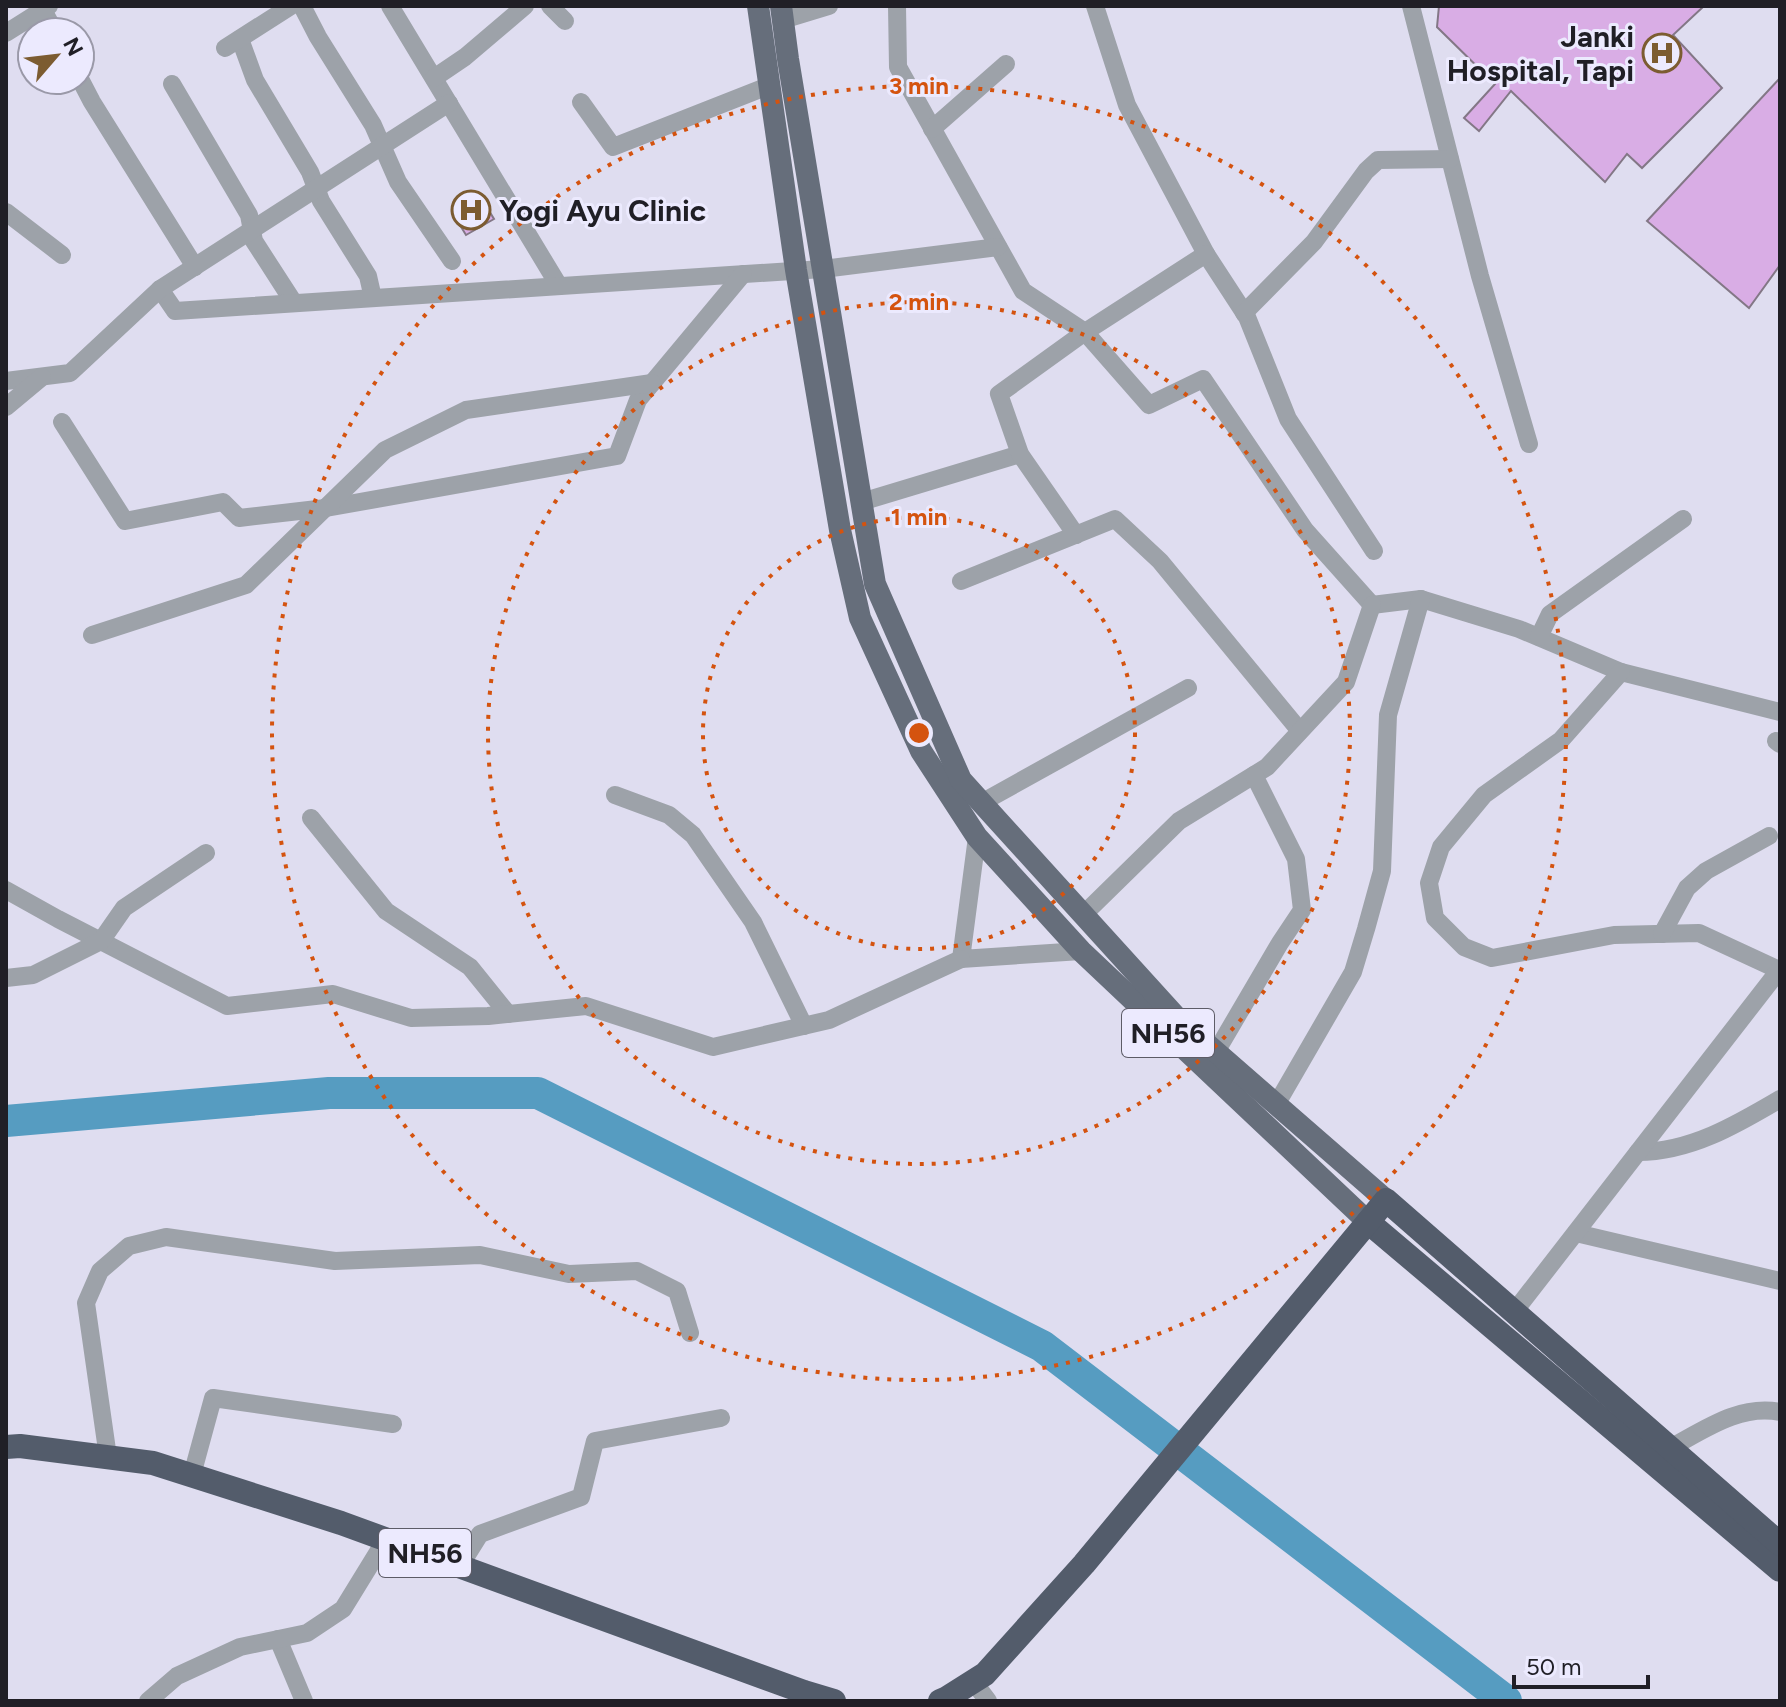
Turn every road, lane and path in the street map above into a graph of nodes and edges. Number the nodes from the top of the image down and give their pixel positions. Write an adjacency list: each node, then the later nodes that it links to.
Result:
1 (291, 6): 25 (street)
2 (302, 6): 23 (street)
3 (390, 6): 16 (street)
4 (525, 6): 16 (street)
5 (550, 6): 13 (street)
6 (758, 6): 18 (main road)
7 (829, 6): 12 (street)
8 (897, 6): 22 (street)
9 (1095, 6): 29 (street)
10 (1411, 6): 24 (street)
11 (46, 8): 14 (street)
12 (782, 13): 33 (main road)
13 (565, 21)
14 (6, 33)
15 (1006, 64): 22 (street)
16 (434, 78): 21 (street)
17 (172, 84): 27 (street)
18 (768, 86): 20 (street); 34 (main road)
19 (89, 96): 32 (street)
20 (581, 102)
21 (449, 103): 23 (street); 36 (street)
22 (932, 129): 28 (street)
23 (382, 146): 25 (street); 31 (street)
24 (1450, 159): 40 (street); 47 (street)
25 (316, 188): 27 (street); 38 (street)
26 (6, 212): 30 (street)
27 (253, 230): 32 (street); 39 (street)
28 (998, 247): 33 (street); 41 (street)
29 (1206, 254): 40 (street); 41 (street)
30 (62, 255)
31 (452, 261)
32 (195, 267): 37 (street)
33 (823, 269): 34 (street); 49 (main road)
34 (796, 270): 35 (street); 68 (main road)
35 (743, 274): 36 (street); 44 (street)
36 (559, 286): 38 (street)
37 (160, 289): 39 (street); 42 (street)
38 (373, 298): 39 (street)
39 (294, 303)
40 (1244, 313): 53 (street)
41 (1085, 332): 48 (street); 56 (street)
42 (42, 377): 43 (street); 45 (street)
43 (6, 381)
44 (652, 383): 50 (street); 50 (street)
45 (6, 407)
46 (62, 422): 50 (street)
47 (1529, 444)
48 (1020, 454): 49 (street); 52 (street)
49 (861, 502): 65 (main road)
50 (326, 508): 57 (street)
51 (1683, 519): 58 (street)
52 (1076, 535): 54 (street); 62 (street)
53 (1374, 551)
54 (961, 581)
55 (1421, 599): 56 (street); 58 (street); 82 (street)
56 (1372, 605): 62 (street)
57 (92, 635)
58 (1539, 637): 59 (street)
59 (1621, 672): 61 (street); 72 (street)
60 (1188, 688): 65 (street)
61 (1780, 712)
62 (1300, 731): 63 (street)
63 (1254, 775): 71 (street); 80 (street)
64 (615, 795): 79 (street)
65 (981, 803): 71 (main road)
66 (311, 818): 78 (street)
67 (1769, 836): 72 (street)
68 (977, 837): 74 (main road, NH56); 75 (street)
69 (206, 853): 73 (street)
70 (6, 890): 73 (street)
71 (1083, 915): 80 (main road)
72 (1662, 934): 76 (street)
73 (101, 941): 77 (street); 78 (street)
74 (1081, 951): 75 (street); 85 (main road, NH56)
75 (961, 959): 79 (street)
76 (1779, 970): 83 (street)
77 (6, 978)
78 (508, 1014): 79 (street)
79 (804, 1026)
80 (1216, 1052): 82 (main road)
81 (1780, 1099): 83 (street)
82 (1276, 1105): 84 (main road)
83 (1638, 1152): 86 (street)
84 (1386, 1200): 85 (highway); 88 (highway)
85 (1368, 1222): 100 (highway, NH56); 102 (highway)
86 (1576, 1233): 87 (street); 88 (street)
87 (1780, 1281)
88 (1514, 1312): 94 (highway)
89 (690, 1333): 95 (street)
90 (1780, 1412): 94 (street)
91 (721, 1418): 99 (street)
92 (393, 1424): 96 (street)
93 (6, 1447): 95 (highway, NH56)
94 (1670, 1448): 98 (highway)
95 (108, 1457): 96 (highway, NH56)
96 (192, 1475): 97 (highway, NH56)
97 (386, 1539): 99 (highway, NH56); 101 (street)
98 (1780, 1544)
99 (460, 1566): 105 (highway, NH56)
100 (1780, 1570)
101 (278, 1639): 103 (street); 104 (street)
102 (973, 1681): 106 (highway); 107 (street)
103 (148, 1701)
104 (304, 1701)
105 (834, 1701)
106 (940, 1701)
107 (988, 1701)

